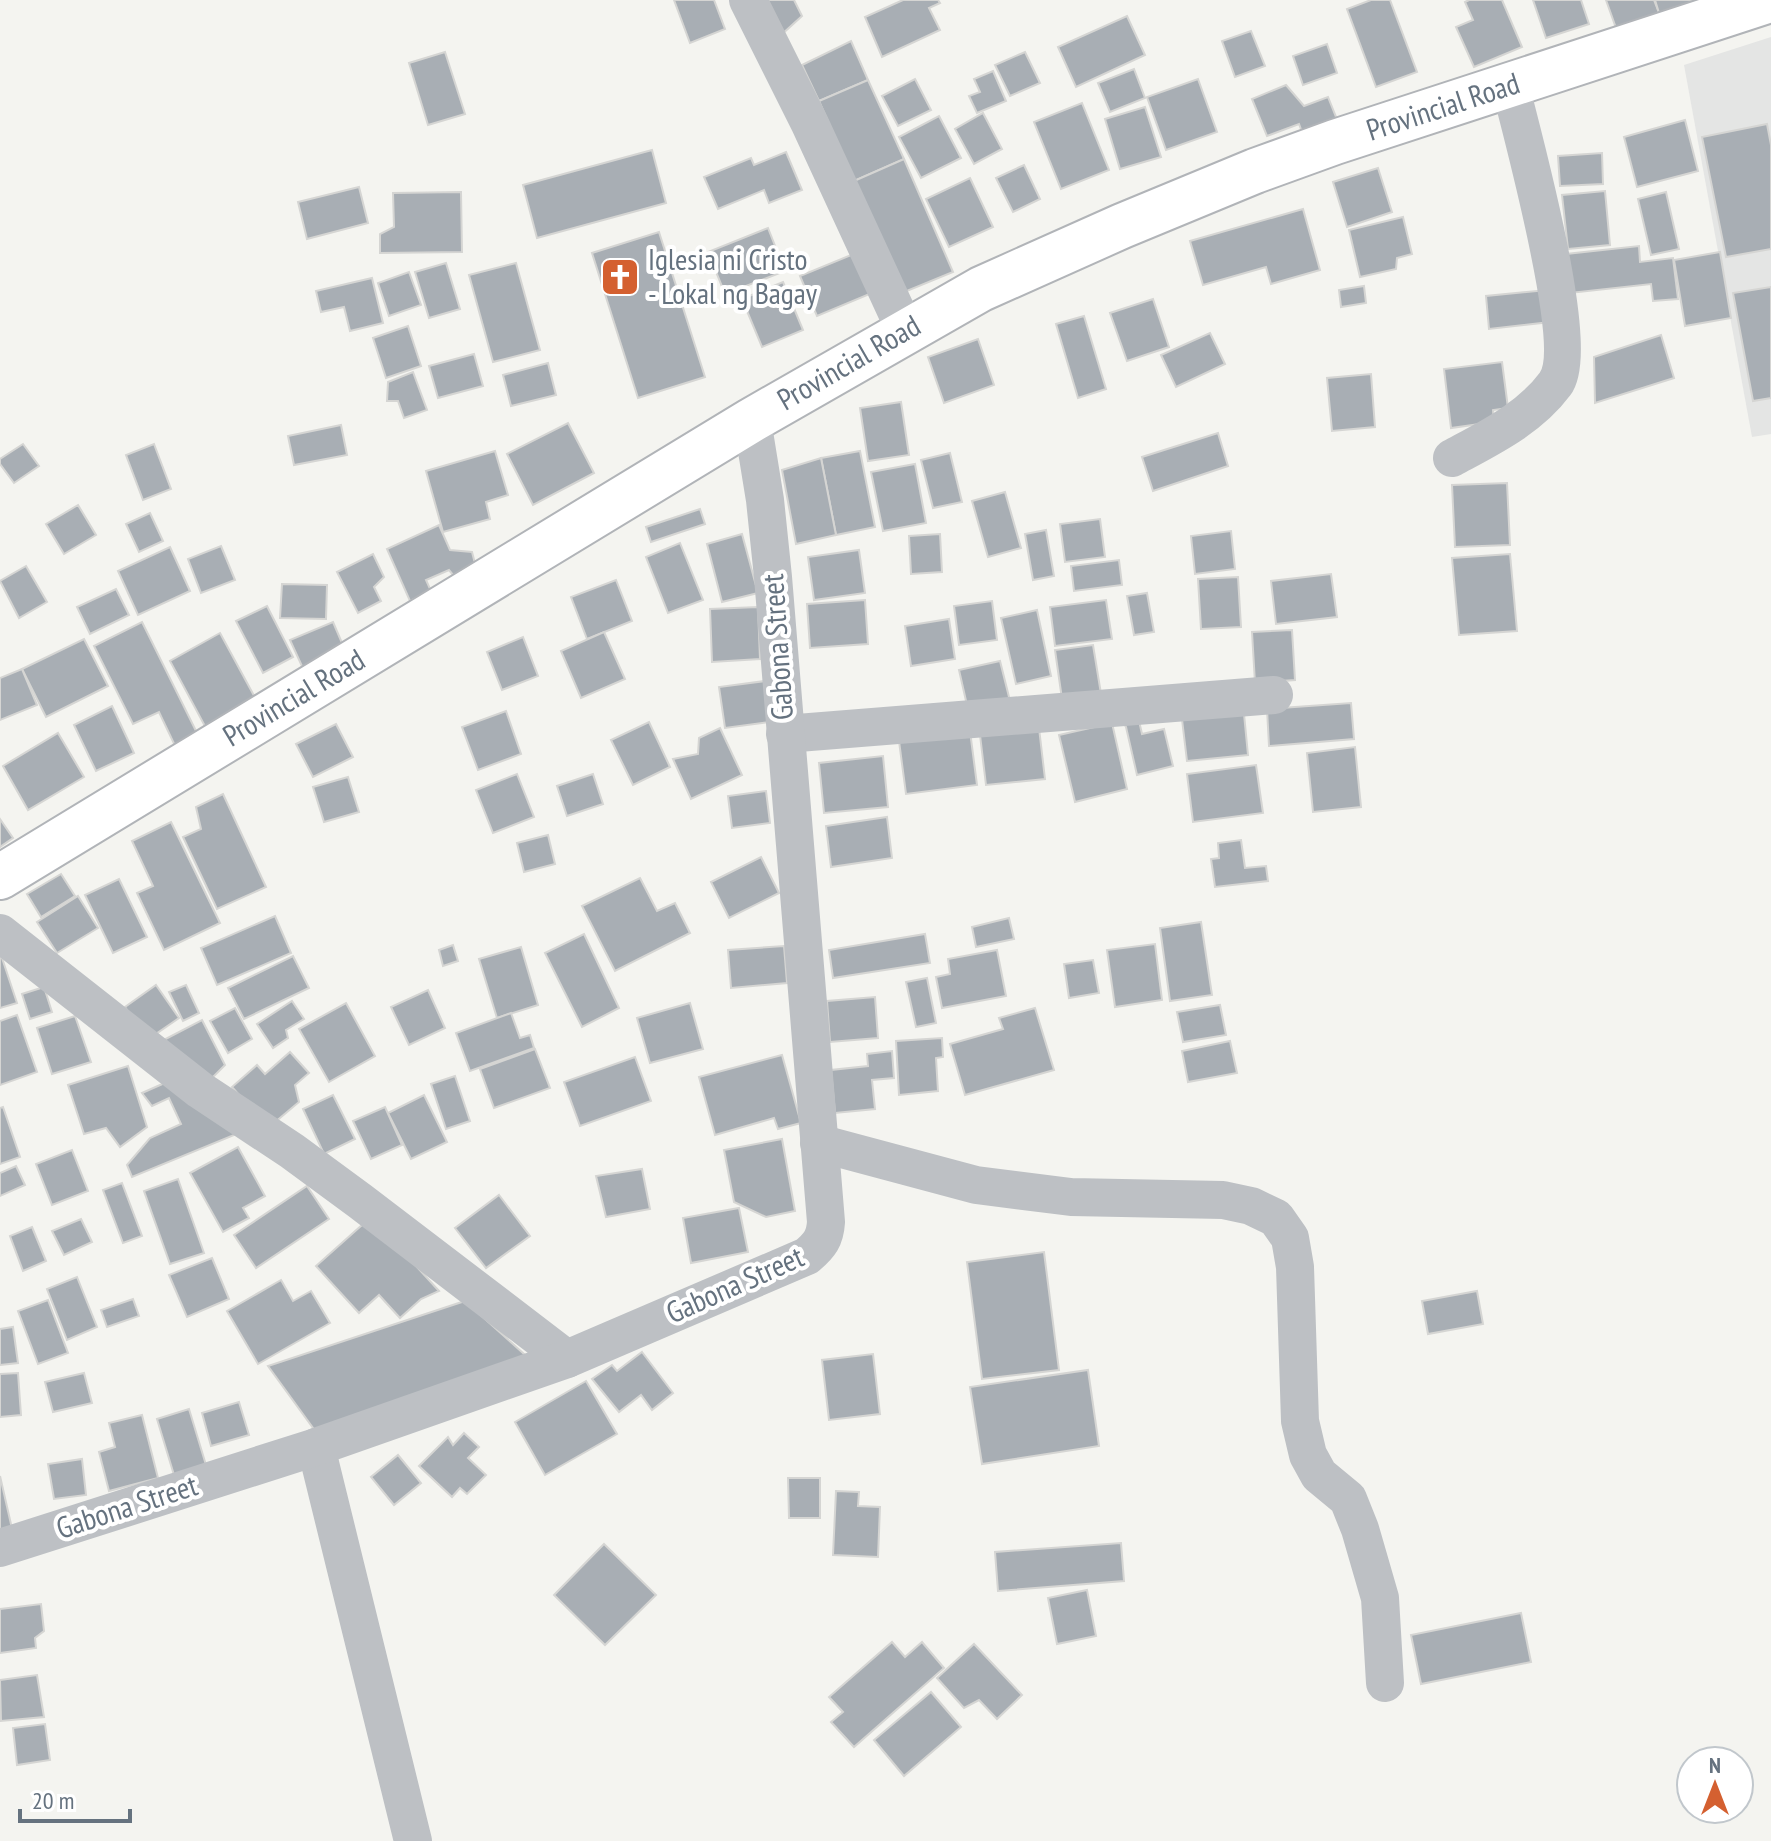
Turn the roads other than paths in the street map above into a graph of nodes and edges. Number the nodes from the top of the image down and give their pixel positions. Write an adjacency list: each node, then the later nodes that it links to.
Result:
1 (748, 0): 4 (street)
2 (1770, 0): 3 (main road, Provincial Road)
3 (1510, 85): 4 (main road, Provincial Road); 6 (street)
4 (905, 330): 5 (main road, Provincial Road)
5 (752, 420): 8 (street, Gabona Street); 9 (main road, Provincial Road)
6 (1452, 458)
7 (1274, 695): 8 (street)
8 (785, 734): 11 (street, Gabona Street)
9 (0, 877)
10 (0, 933): 12 (street)
11 (819, 1143): 12 (street, Gabona Street); 15 (street)
12 (567, 1359): 13 (street, Gabona Street)
13 (316, 1447): 14 (street, Gabona Street); 16 (street)
14 (0, 1548)
15 (1385, 1683)
16 (413, 1841)

